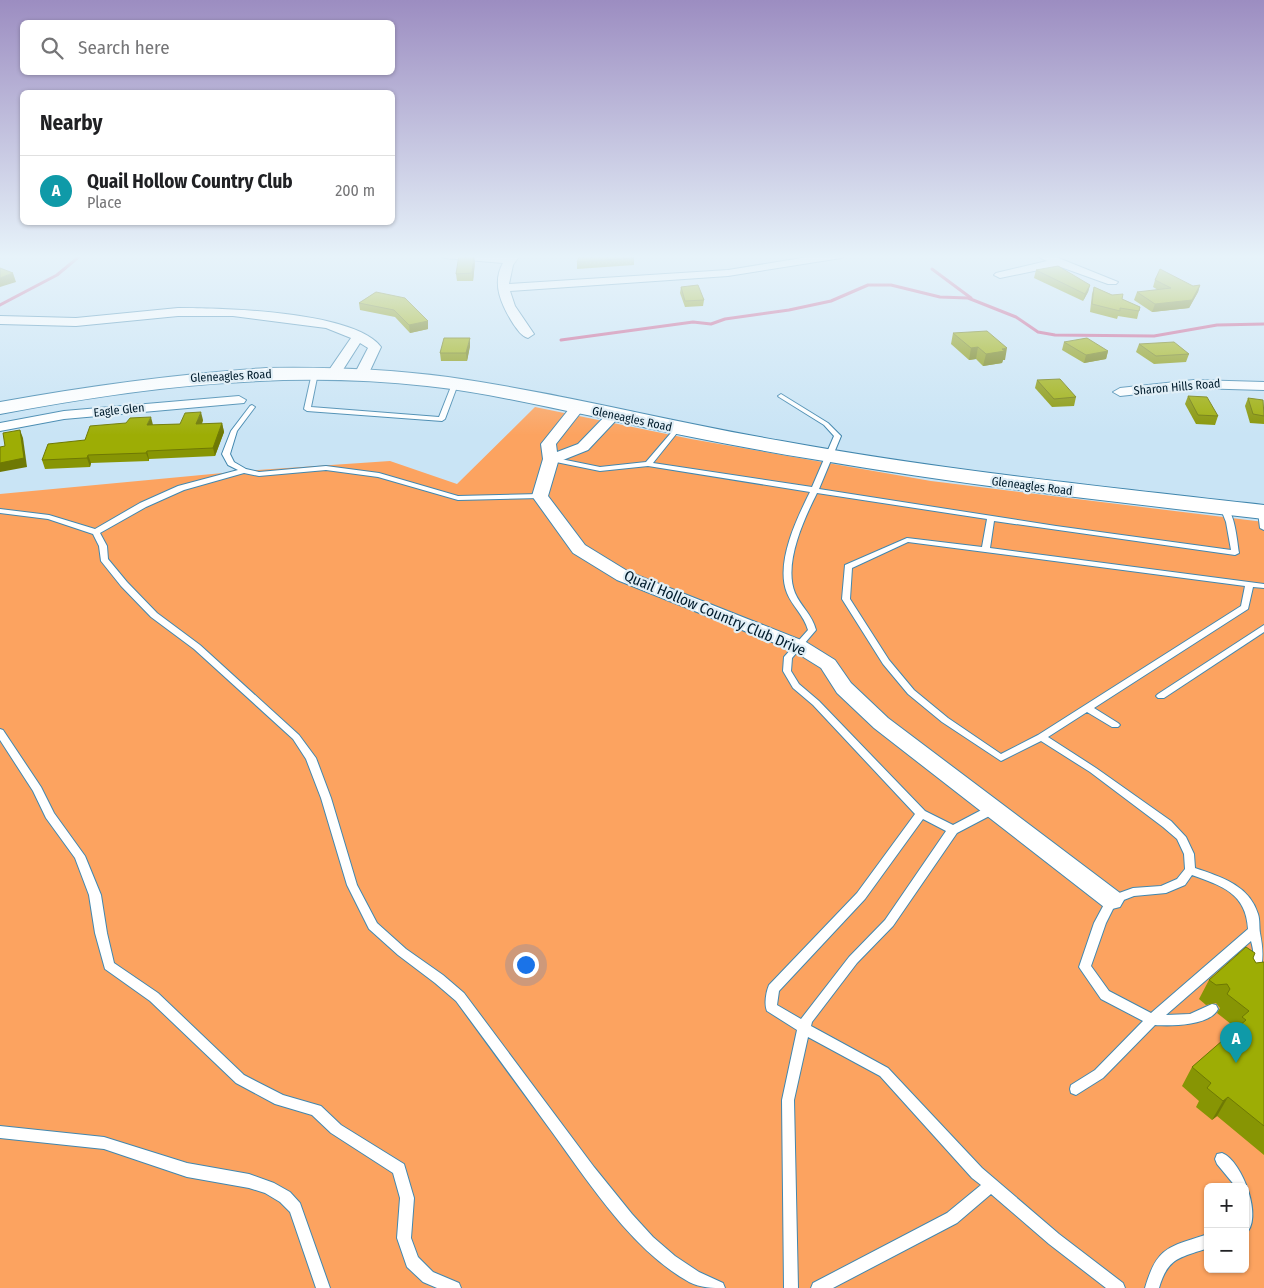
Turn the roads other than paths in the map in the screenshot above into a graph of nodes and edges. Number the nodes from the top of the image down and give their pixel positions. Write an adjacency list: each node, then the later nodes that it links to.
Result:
1 (146, 315): 4 (street)
2 (256, 315): 6 (street)
3 (514, 315): 5 (street)
4 (0, 320)
5 (528, 334)
6 (358, 336): 7 (street); 8 (street)
7 (324, 373): 8 (street, Gleneagles Road); 9 (lane); 15 (street, Gleneagles Road)
8 (361, 374): 9 (street, Gleneagles Road)
9 (456, 384): 14 (street, Gleneagles Road)
10 (1264, 386): 11 (street, Sharon Hills Road)
11 (1120, 392)
12 (781, 396): 19 (lane)
13 (245, 403): 17 (street, Eagle Glen); 22 (lane)
14 (578, 407): 16 (street, Gleneagles Road); 20 (street)
15 (0, 408)
16 (614, 415): 18 (street, Gleneagles Road); 20 (street)
17 (0, 427)
18 (678, 428): 19 (street, Gleneagles Road); 21 (lane)
19 (831, 457): 23 (lane); 25 (street, Gleneagles Road)
20 (551, 459): 21 (lane); 24 (street)
21 (648, 464): 23 (lane)
22 (244, 471): 24 (lane); 29 (lane)
23 (813, 491): 28 (lane); 34 (lane)
24 (540, 496): 34 (street, Quail Hollow Country Club Drive)
25 (1224, 508): 27 (street, Gleneagles Road); 28 (lane)
26 (0, 511): 29 (lane)
27 (1264, 517)
28 (991, 518): 30 (lane)
29 (96, 532): 58 (lane)
30 (986, 549): 31 (lane); 39 (lane)
31 (1249, 584): 32 (lane); 36 (lane)
32 (1264, 586)
33 (1264, 628): 35 (lane)
34 (799, 646): 40 (street, Quail Hollow Country Club Drive); 41 (lane)
35 (1161, 696)
36 (1087, 708): 37 (lane); 39 (lane)
37 (1115, 725)
38 (0, 732): 57 (lane)
39 (1041, 737): 43 (lane)
40 (993, 809): 42 (lane); 44 (street, Quail Hollow Country Club Drive)
41 (920, 814): 42 (lane); 49 (lane)
42 (952, 830): 49 (lane)
43 (1190, 870): 44 (lane); 45 (lane)
44 (1112, 900): 48 (lane)
45 (1254, 931): 46 (lane); 48 (lane)
46 (1250, 977)
47 (1212, 1009): 48 (lane)
48 (1152, 1020): 50 (lane)
49 (804, 1028): 53 (lane); 59 (lane)
50 (1076, 1089)
51 (0, 1132): 56 (lane)
52 (1222, 1158): 54 (lane)
53 (991, 1185): 60 (lane); 61 (lane)
54 (1249, 1225)
55 (1204, 1242): 62 (lane)
56 (323, 1288)
57 (454, 1288)
58 (718, 1288)
59 (791, 1288)
60 (818, 1288)
61 (1118, 1288)
62 (1152, 1288)

